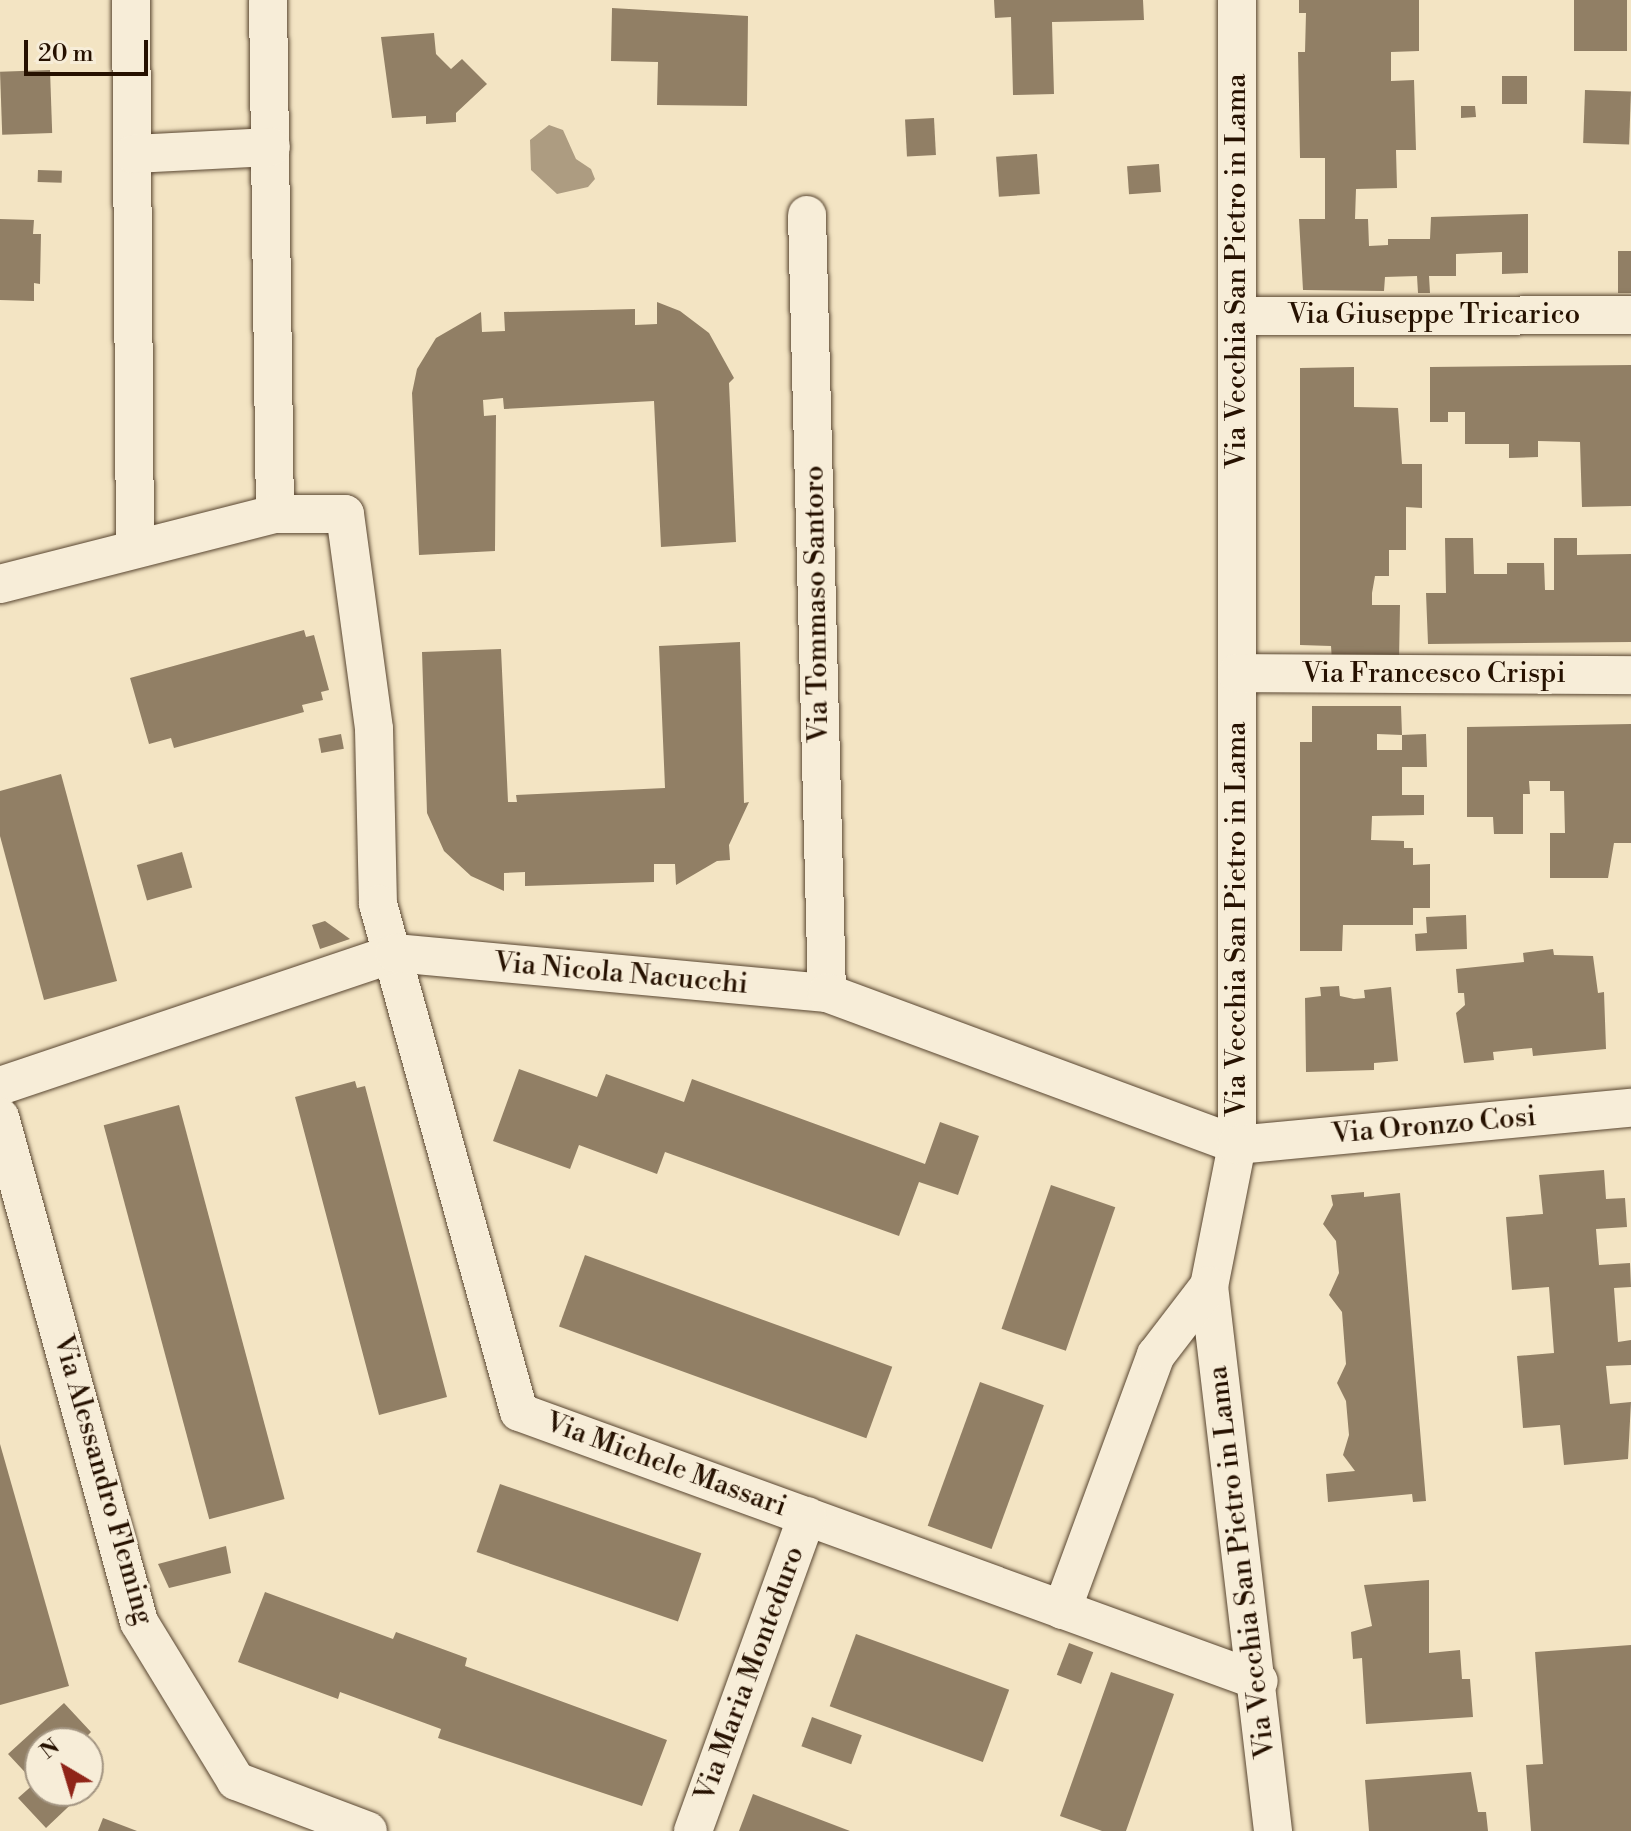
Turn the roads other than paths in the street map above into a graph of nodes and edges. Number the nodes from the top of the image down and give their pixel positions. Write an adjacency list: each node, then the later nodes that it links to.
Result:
1 (131, 0): 5 (street)
2 (268, 0): 4 (street)
3 (1237, 0): 8 (street, Via Vecchia San Pietro in Lama)
4 (271, 147): 5 (street); 9 (street)
5 (133, 154): 10 (street)
6 (807, 215): 15 (street, Via Tommaso Santoro)
7 (1631, 315): 8 (street, Via Giuseppe Tricarico)
8 (1237, 316): 12 (street, Via Vecchia San Pietro in Lama)
9 (275, 514): 10 (street); 14 (street)
10 (135, 547): 11 (street)
11 (0, 584)
12 (1237, 673): 13 (street, Via Francesco Crispi); 19 (street, Via Vecchia San Pietro in Lama)
13 (1631, 675)
14 (395, 953): 15 (street, Via Nicola Nacucchi); 16 (street, Via Nicola Nacucchi); 21 (street, Via Michele Massari)
15 (827, 993): 19 (street, Via Nicola Nacucchi)
16 (0, 1086)
17 (1631, 1108): 19 (street, Via Oronzo Cosi)
18 (0, 1117): 24 (street, Via Alessandro Fleming)
19 (1237, 1145): 20 (street, Via Vecchia San Pietro in Lama)
20 (1209, 1286): 22 (street); 23 (street, Via Vecchia San Pietro in Lama)
21 (807, 1516): 22 (street, Via Michele Massari); 25 (street, Via Maria Monteduro)
22 (1062, 1610): 23 (street, Via Michele Massari)
23 (1259, 1681): 26 (street, Via Vecchia San Pietro in Lama)
24 (368, 1831)
25 (693, 1831)
26 (1273, 1831)

